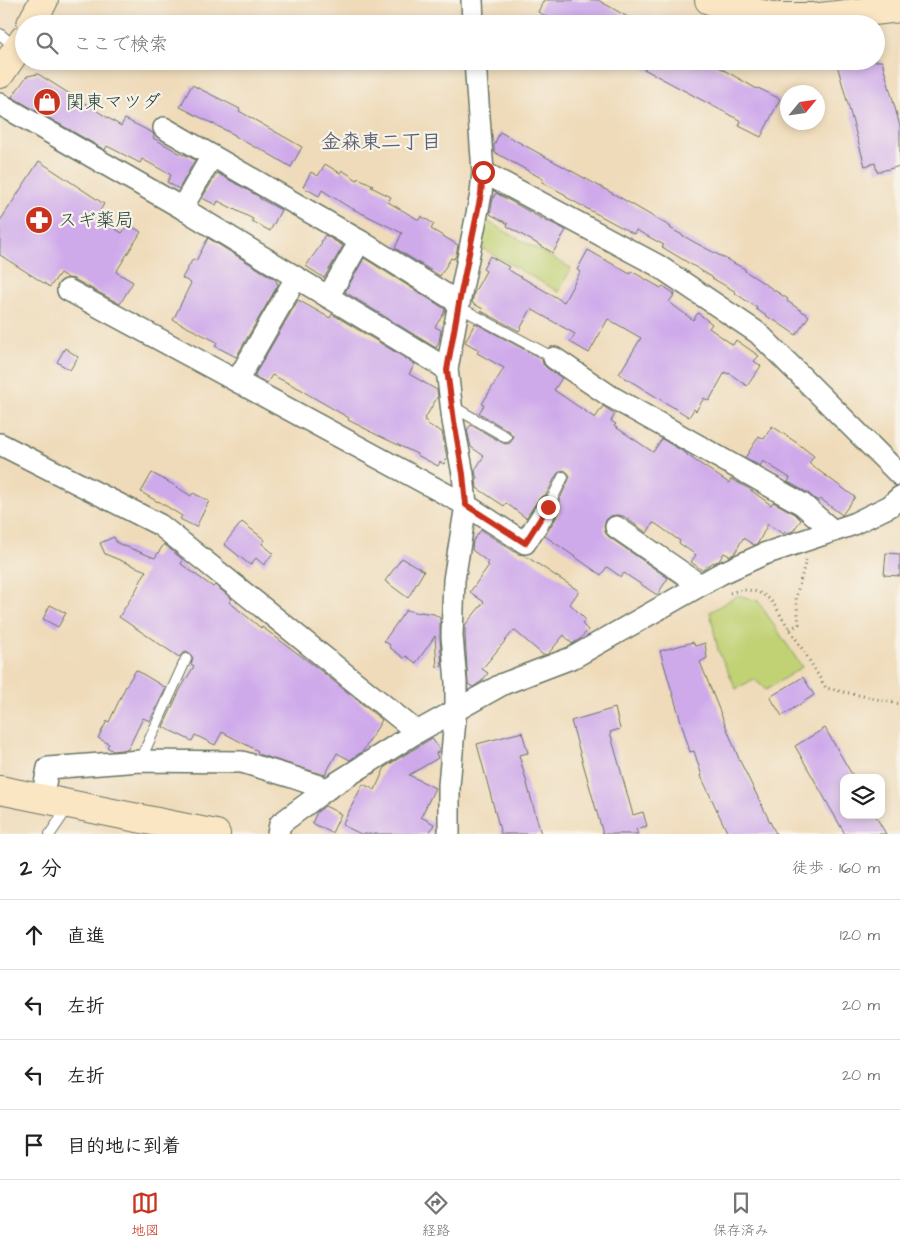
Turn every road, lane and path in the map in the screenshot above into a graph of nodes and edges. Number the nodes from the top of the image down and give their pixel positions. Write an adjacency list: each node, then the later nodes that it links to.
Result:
1 (44, 0): 6 (street)
2 (472, 0): 7 (street)
3 (708, 0): 8 (street)
4 (862, 6): 5 (street); 9 (street)
5 (900, 8)
6 (36, 15)
7 (473, 15)
8 (768, 15)
9 (828, 15)
10 (14, 41): 12 (street)
11 (476, 70): 16 (street)
12 (0, 74)
13 (0, 104): 17 (street)
14 (164, 128): 15 (street)
15 (212, 156): 17 (street); 18 (street)
16 (483, 172): 22 (street); 29 (street)
17 (182, 208): 19 (street)
18 (360, 241): 21 (street); 22 (street)
19 (296, 278): 21 (street); 25 (street)
20 (68, 290): 25 (street)
21 (328, 297): 24 (street)
22 (459, 305): 23 (lane); 24 (street)
23 (554, 358): 35 (street)
24 (447, 370): 26 (street)
25 (237, 381): 32 (street)
26 (452, 405): 27 (lane); 32 (street)
27 (506, 437)
28 (1, 446): 43 (street)
29 (900, 475)
30 (564, 477): 33 (lane)
31 (900, 497): 35 (street)
32 (466, 505): 33 (street); 42 (street)
33 (548, 507)
34 (616, 527): 37 (street)
35 (832, 531): 36 (street)
36 (812, 538): 37 (street); 39 (path)
37 (700, 585): 42 (street)
38 (723, 597): 39 (path)
39 (790, 629): 41 (path)
40 (186, 659): 44 (lane)
41 (900, 704)
42 (456, 709): 43 (street); 52 (street)
43 (417, 732): 45 (street)
44 (140, 761): 45 (street); 47 (street)
45 (326, 789): 51 (street)
46 (0, 790): 47 (street)
47 (42, 799): 48 (street)
48 (70, 805): 49 (lane); 50 (street)
49 (50, 834)
50 (216, 834)
51 (278, 834)
52 (449, 834)

